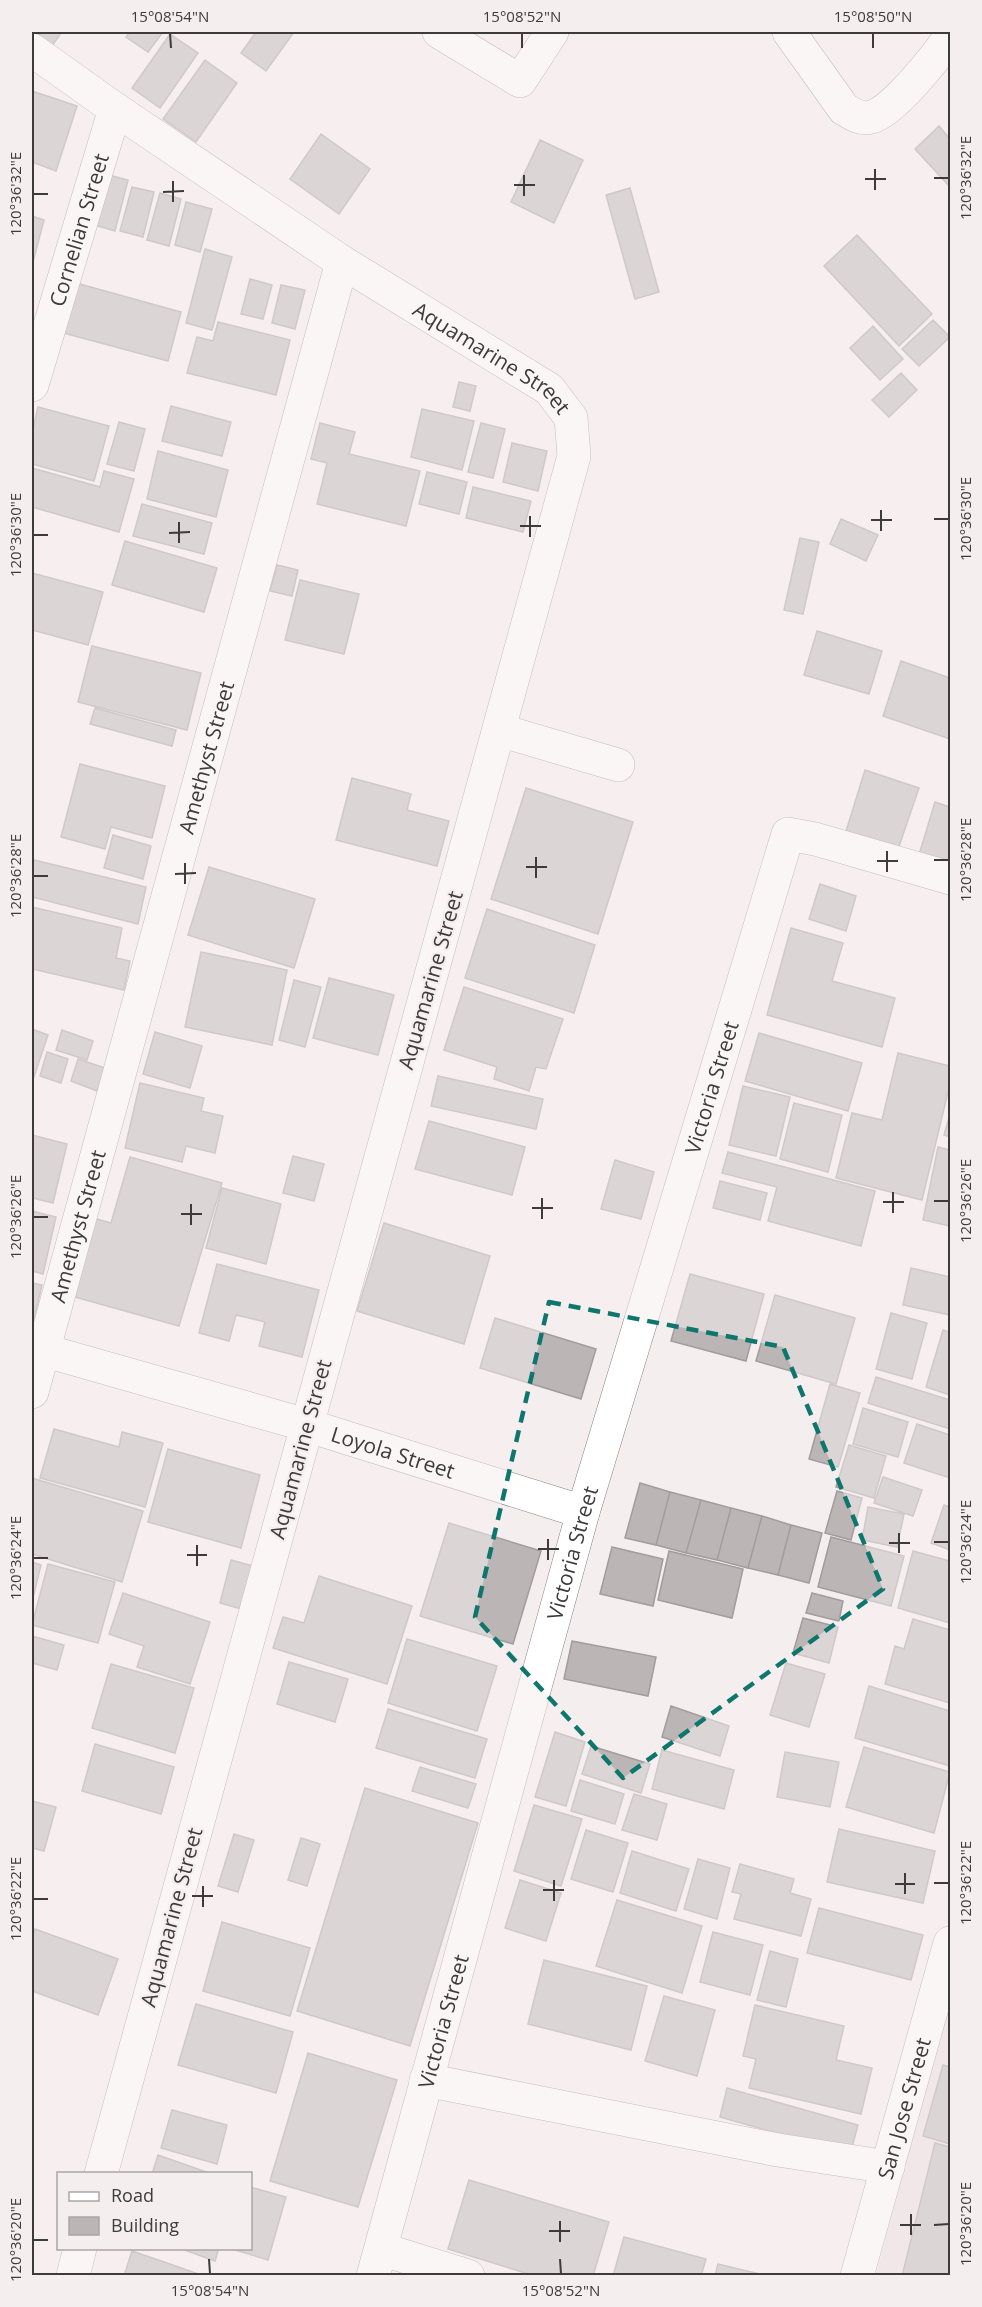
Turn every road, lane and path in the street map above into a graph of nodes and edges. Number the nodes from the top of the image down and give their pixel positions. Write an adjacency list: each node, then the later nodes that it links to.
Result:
1 (439, 32): 2 (street)
2 (552, 32)
3 (789, 32): 4 (street)
4 (951, 37)
5 (32, 50): 6 (street, Aquamarine Street)
6 (115, 109): 7 (street, Aquamarine Street); 8 (street, Cornelian Street)
7 (342, 262): 9 (street, Aquamarine Street); 12 (street, Amethyst Street)
8 (32, 385)
9 (500, 730): 10 (street); 14 (street, Aquamarine Street)
10 (618, 765)
11 (951, 878): 15 (street, Victoria Street)
12 (37, 1348): 13 (street, Amethyst Street); 14 (street, Loyola Street)
13 (32, 1392)
14 (306, 1425): 15 (street, Loyola Street); 19 (street, Aquamarine Street)
15 (583, 1512): 17 (street, Victoria Street)
16 (951, 1943): 18 (street, San Jose Street)
17 (426, 2080): 18 (street); 21 (street, Victoria Street)
18 (888, 2167): 24 (street, San Jose Street)
19 (102, 2172)
20 (80, 2250): 22 (street)
21 (377, 2262): 23 (street)
22 (73, 2276)
23 (468, 2276)
24 (857, 2276)

